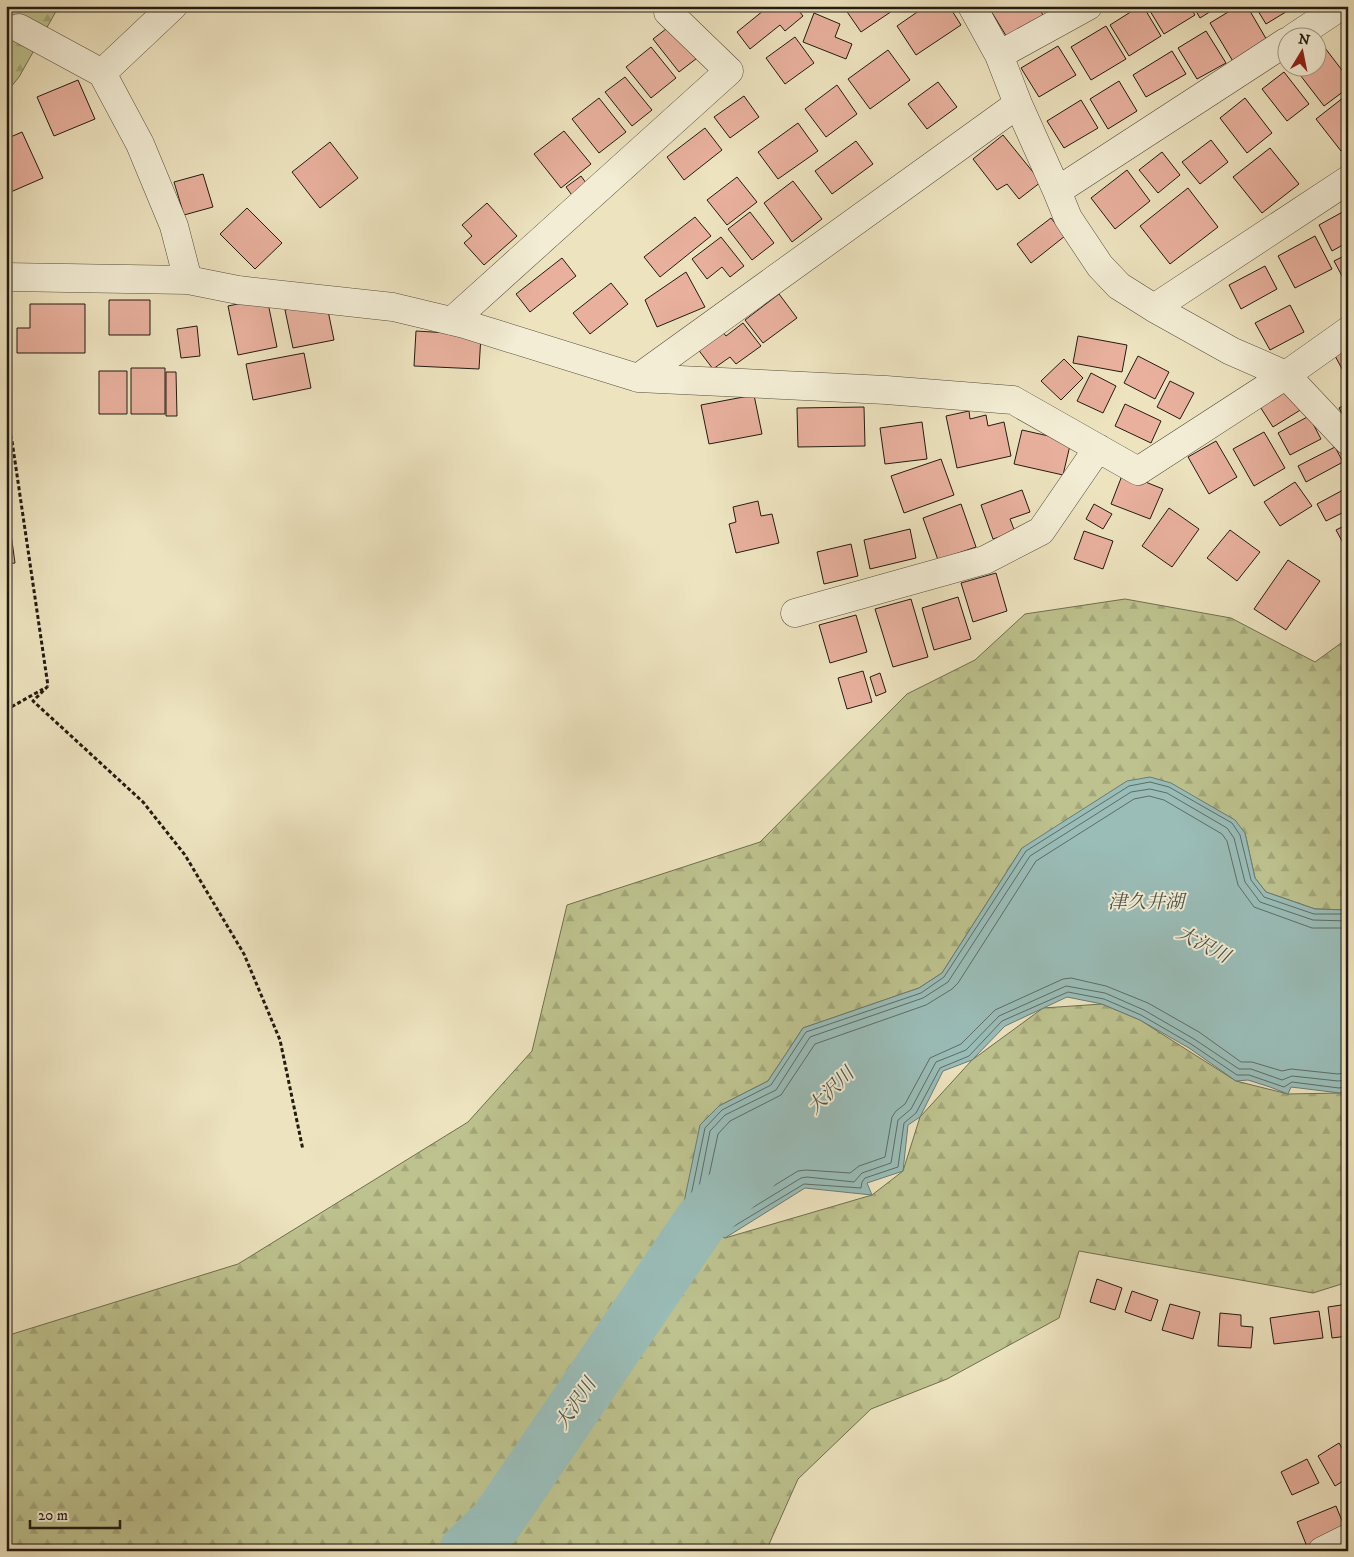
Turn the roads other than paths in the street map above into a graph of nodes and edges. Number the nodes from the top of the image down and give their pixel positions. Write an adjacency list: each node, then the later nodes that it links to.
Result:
1 (173, 6): 10 (street)
2 (972, 6): 9 (street)
3 (1088, 6): 9 (street)
4 (1341, 6): 7 (street)
5 (668, 12): 17 (street)
6 (19, 28): 10 (street)
7 (1308, 28)
8 (1276, 49): 13 (street)
9 (999, 54): 11 (street)
10 (102, 73): 15 (street)
11 (1018, 104): 13 (street); 20 (street)
12 (1348, 180): 16 (street)
13 (1057, 191): 16 (street)
14 (6, 277): 15 (street)
15 (188, 280): 17 (street)
16 (1154, 308): 19 (street)
17 (452, 321): 20 (street)
18 (1348, 331): 19 (street)
19 (1286, 375): 21 (street); 22 (street)
20 (638, 378): 22 (street)
21 (1348, 441)
22 (1098, 448): 23 (street)
23 (795, 614)
24 (1348, 1538): 25 (street)
25 (1322, 1551)

